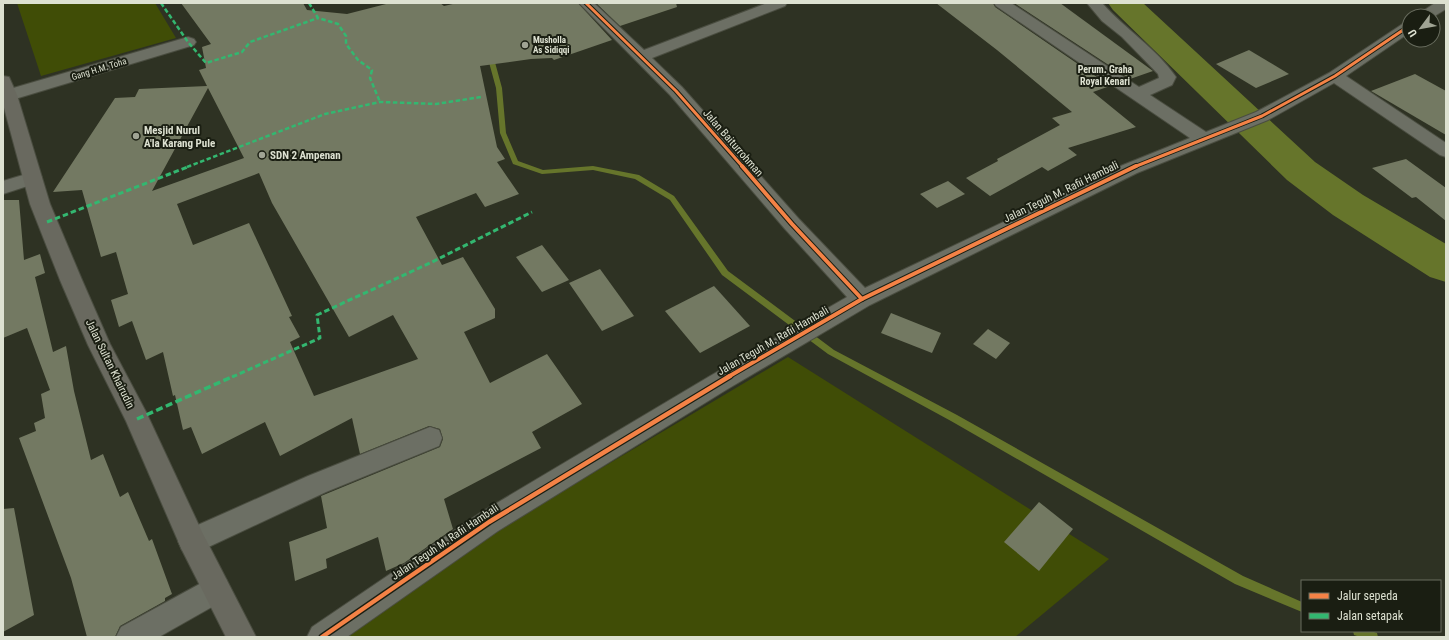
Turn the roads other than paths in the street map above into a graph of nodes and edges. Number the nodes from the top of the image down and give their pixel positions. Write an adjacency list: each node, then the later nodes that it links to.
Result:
1 (586, 3): 7 (street, Jalan Baiturrohman)
2 (780, 3): 7 (street)
3 (1001, 3): 10 (street)
4 (1094, 3): 10 (street)
5 (1401, 31): 8 (street, Jalan Teguh M. Rafii Hambali)
6 (188, 42): 9 (street, Gang H.M. Toha)
7 (641, 57): 15 (street, Jalan Baiturrohman)
8 (1335, 76): 11 (street, Jalan Teguh M. Rafii Hambali); 12 (street)
9 (6, 88): 13 (main road, Jalan Sultan Khairudin)
10 (1136, 95): 11 (street)
11 (1210, 137): 15 (street, Jalan Teguh M. Rafii Hambali)
12 (1446, 151)
13 (33, 178): 14 (street); 17 (main road, Jalan Sultan Khairudin)
14 (3, 188)
15 (862, 299): 21 (street, Jalan Teguh M. Rafii Hambali)
16 (430, 438): 17 (street)
17 (192, 540): 18 (main road, Jalan Sultan Khairudin)
18 (216, 589): 19 (street); 20 (main road, Jalan Sultan Khairudin)
19 (131, 637)
20 (241, 637)
21 (322, 637)

